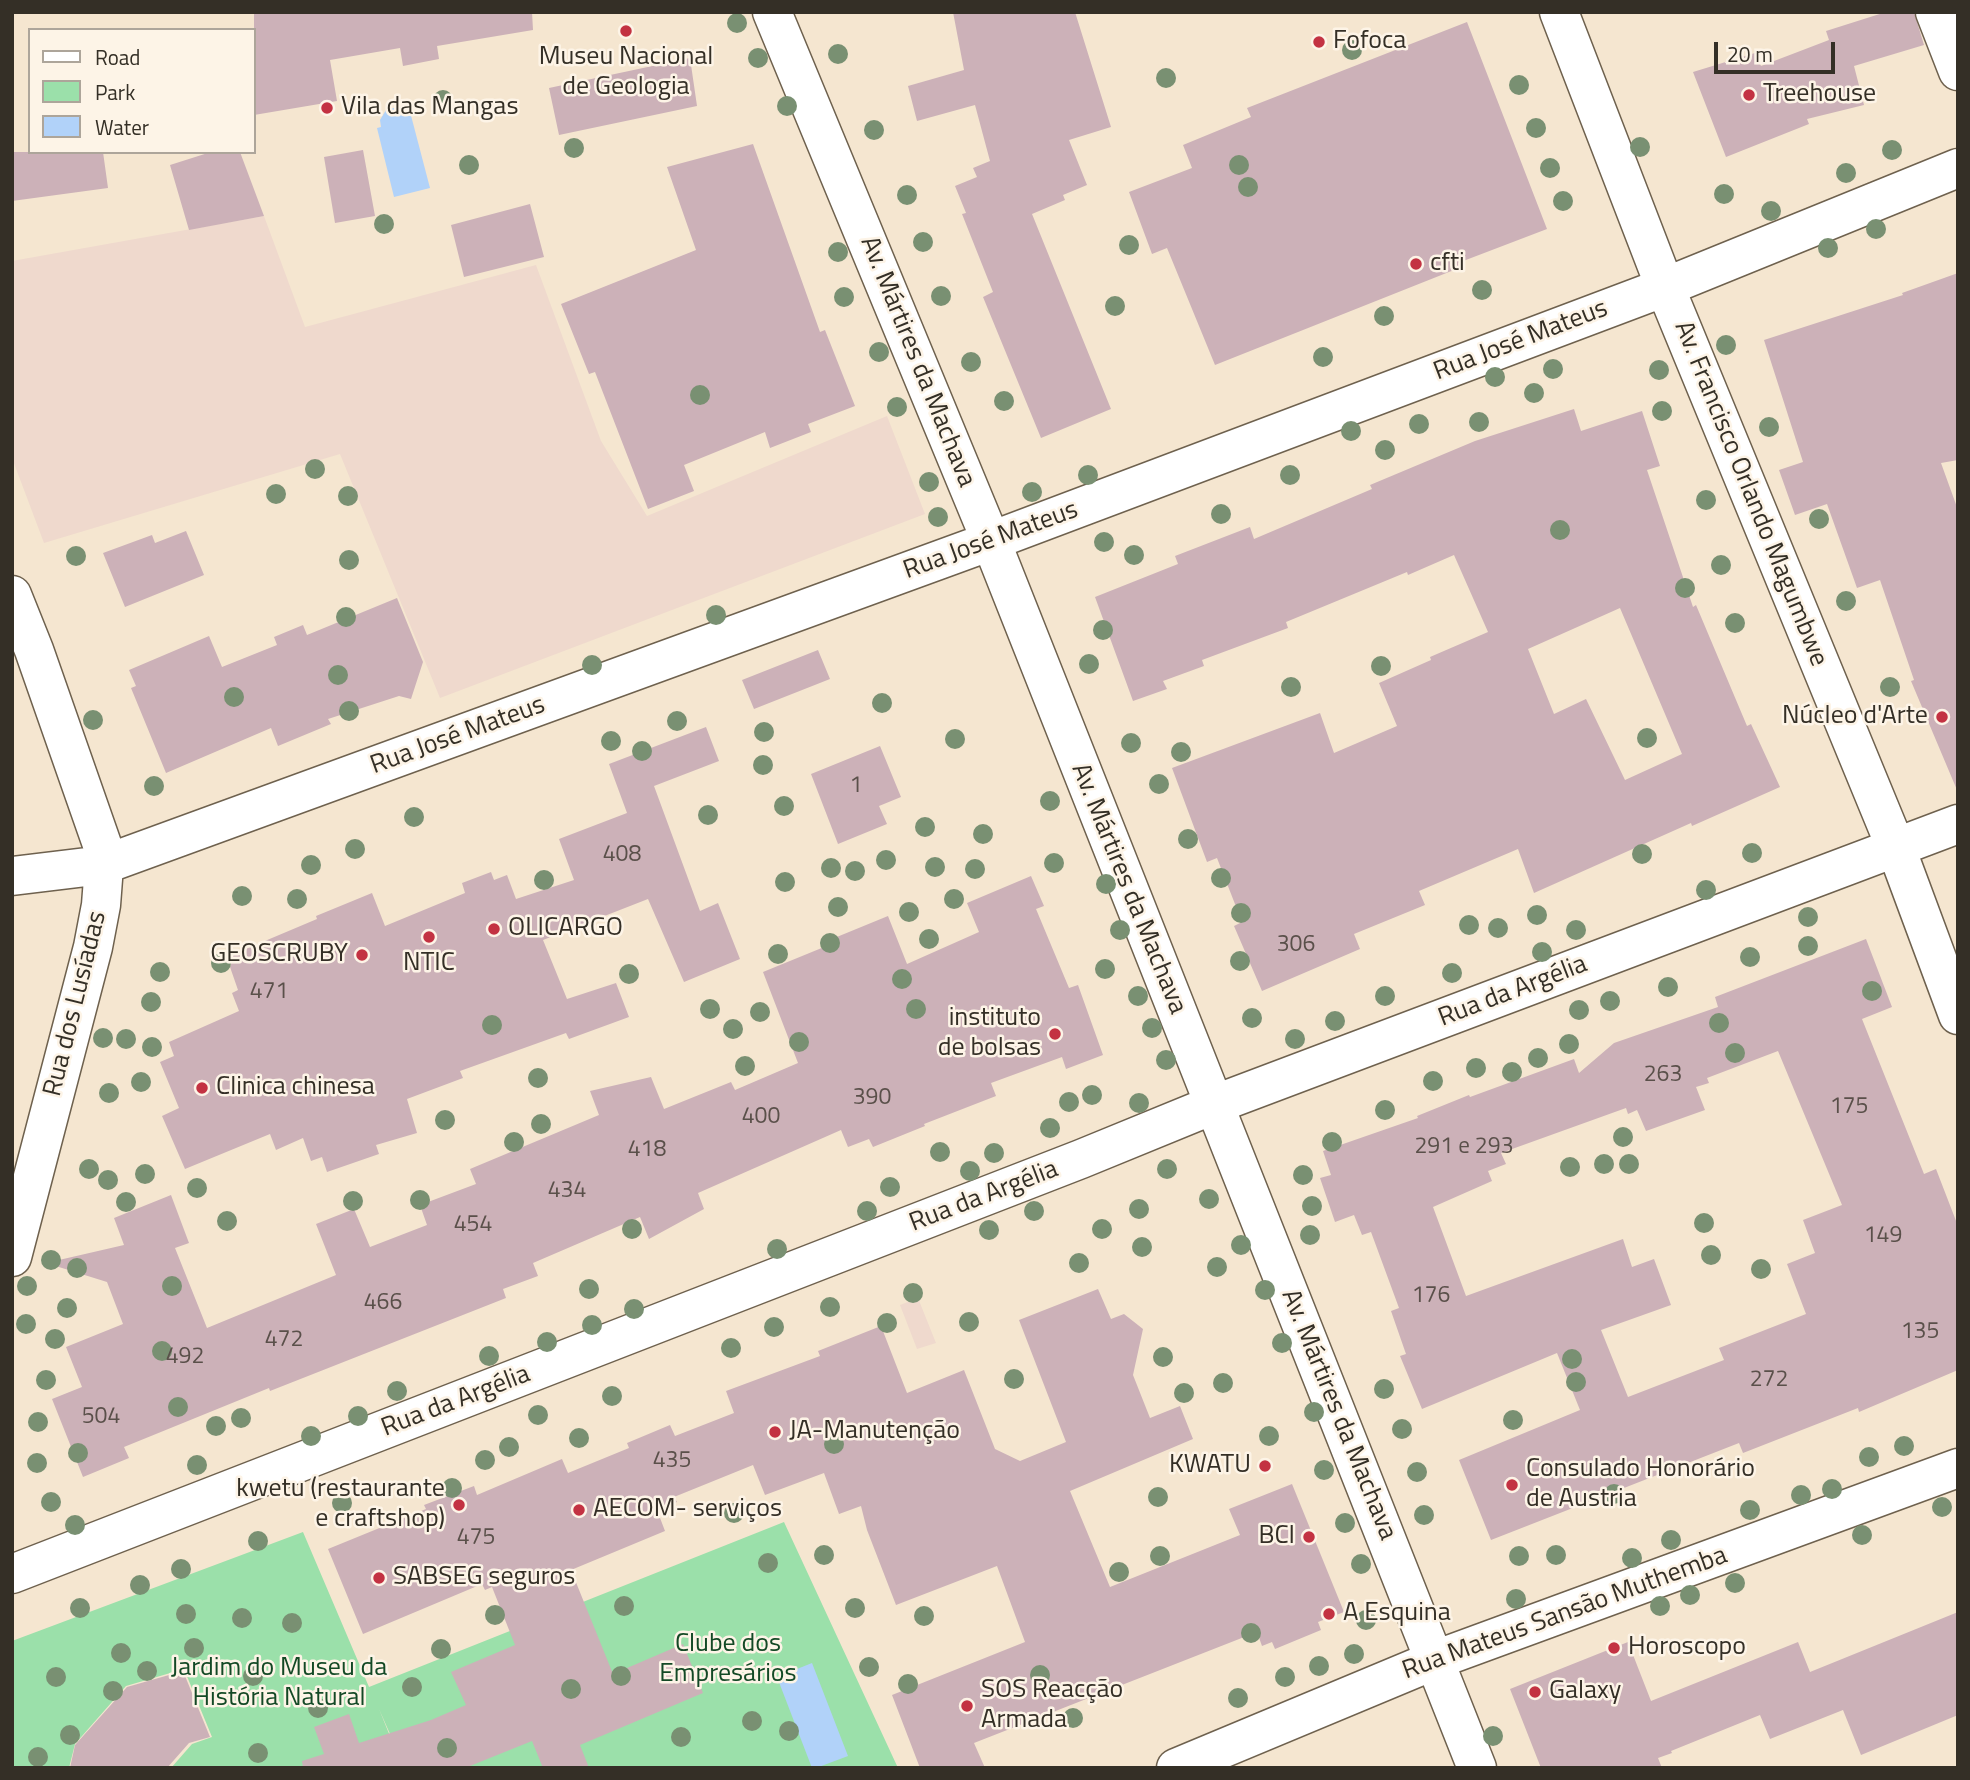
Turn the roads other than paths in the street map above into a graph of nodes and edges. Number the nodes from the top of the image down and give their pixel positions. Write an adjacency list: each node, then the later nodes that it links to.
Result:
1 (772, 12): 7 (street, Av. Mártires da Machava)
2 (1559, 12): 6 (street, Av. Francisco Orlando Magumbwe)
3 (1935, 12): 4 (street)
4 (1958, 71)
5 (1958, 168): 6 (street, Rua José Mateus)
6 (1665, 287): 7 (street, Rua José Mateus); 10 (street, Av. Francisco Orlando Magumbwe)
7 (991, 541): 11 (street, Rua José Mateus); 15 (street, Av. Mártires da Machava)
8 (12, 598): 11 (street, Rua dos Lusíadas)
9 (1958, 824): 10 (street, Rua da Argélia)
10 (1896, 848): 14 (street, Av. Francisco Orlando Magumbwe); 15 (street, Rua da Argélia)
11 (104, 859): 12 (street, Rua José Mateus); 13 (street, Rua dos Lusíadas)
12 (12, 876)
13 (101, 905): 16 (street, Rua dos Lusíadas); 17 (street)
14 (1958, 1015)
15 (1213, 1105): 19 (street, Rua da Argélia); 20 (street, Av. Mártires da Machava)
16 (12, 1257)
17 (12, 1278)
18 (1958, 1468): 20 (street, Rua Mateus Sansão Muthemba)
19 (12, 1574)
20 (1436, 1660): 21 (street, Rua Mateus Sansão Muthemba); 22 (street, Av. Mártires da Machava)
21 (1176, 1768)
22 (1477, 1768)

